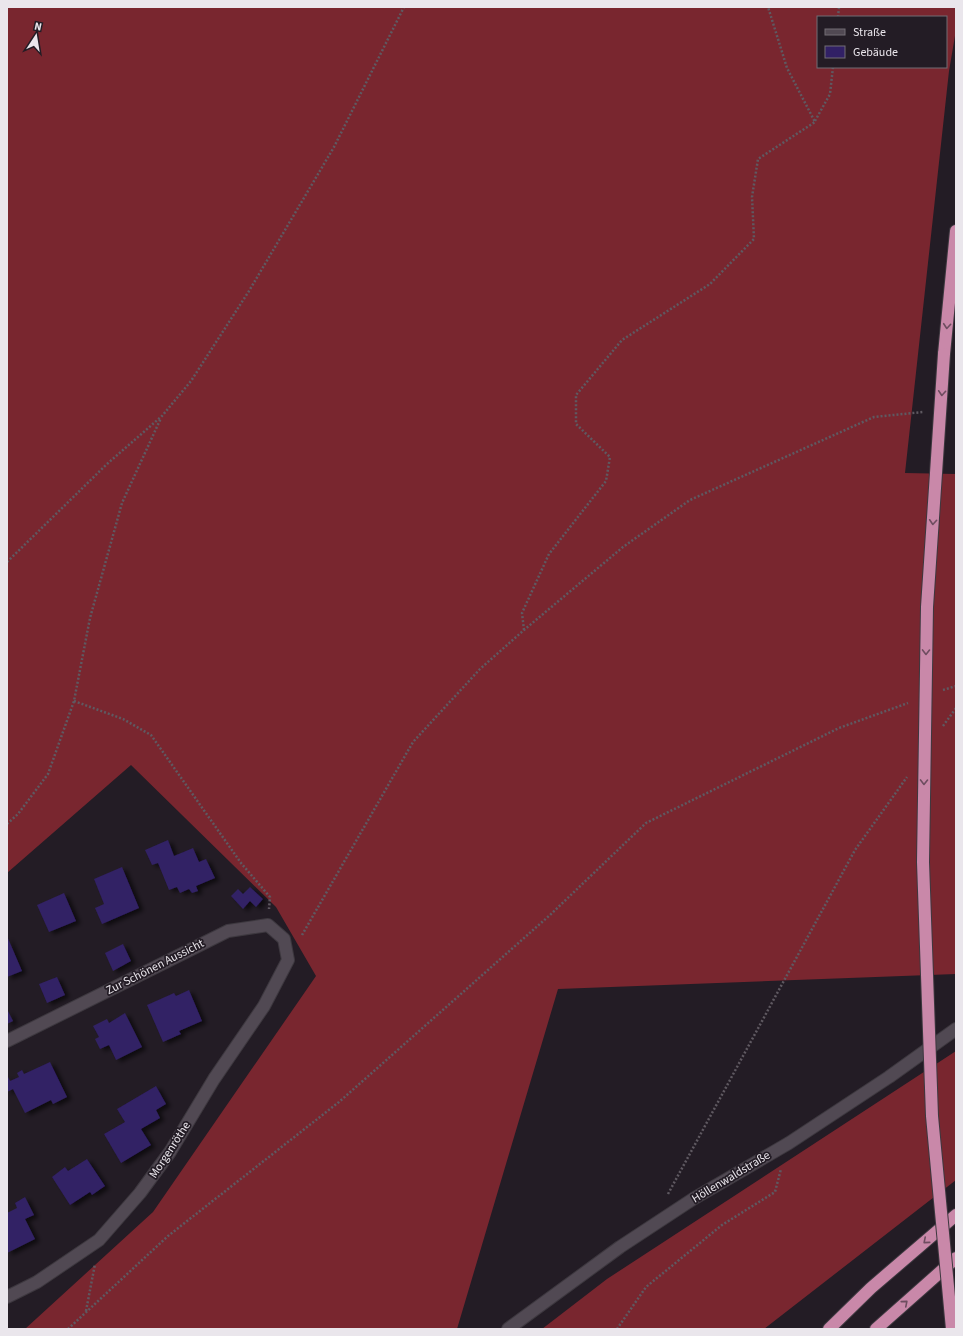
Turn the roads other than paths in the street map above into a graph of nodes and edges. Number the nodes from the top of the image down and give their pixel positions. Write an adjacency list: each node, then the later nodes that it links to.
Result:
1 (956, 231): 11 (highway, one-way to 11, bridge)
2 (268, 925): 4 (street, Zur Schönen Aussicht); 7 (street, Morgenröthe)
3 (956, 1029): 8 (street, Höllenwaldstraße)
4 (7, 1041)
5 (956, 1216): 9 (highway, one-way to 9)
6 (956, 1258): 10 (highway, one-way to 6)
7 (7, 1298)
8 (508, 1329)
9 (829, 1329)
10 (876, 1329)
11 (952, 1329)

